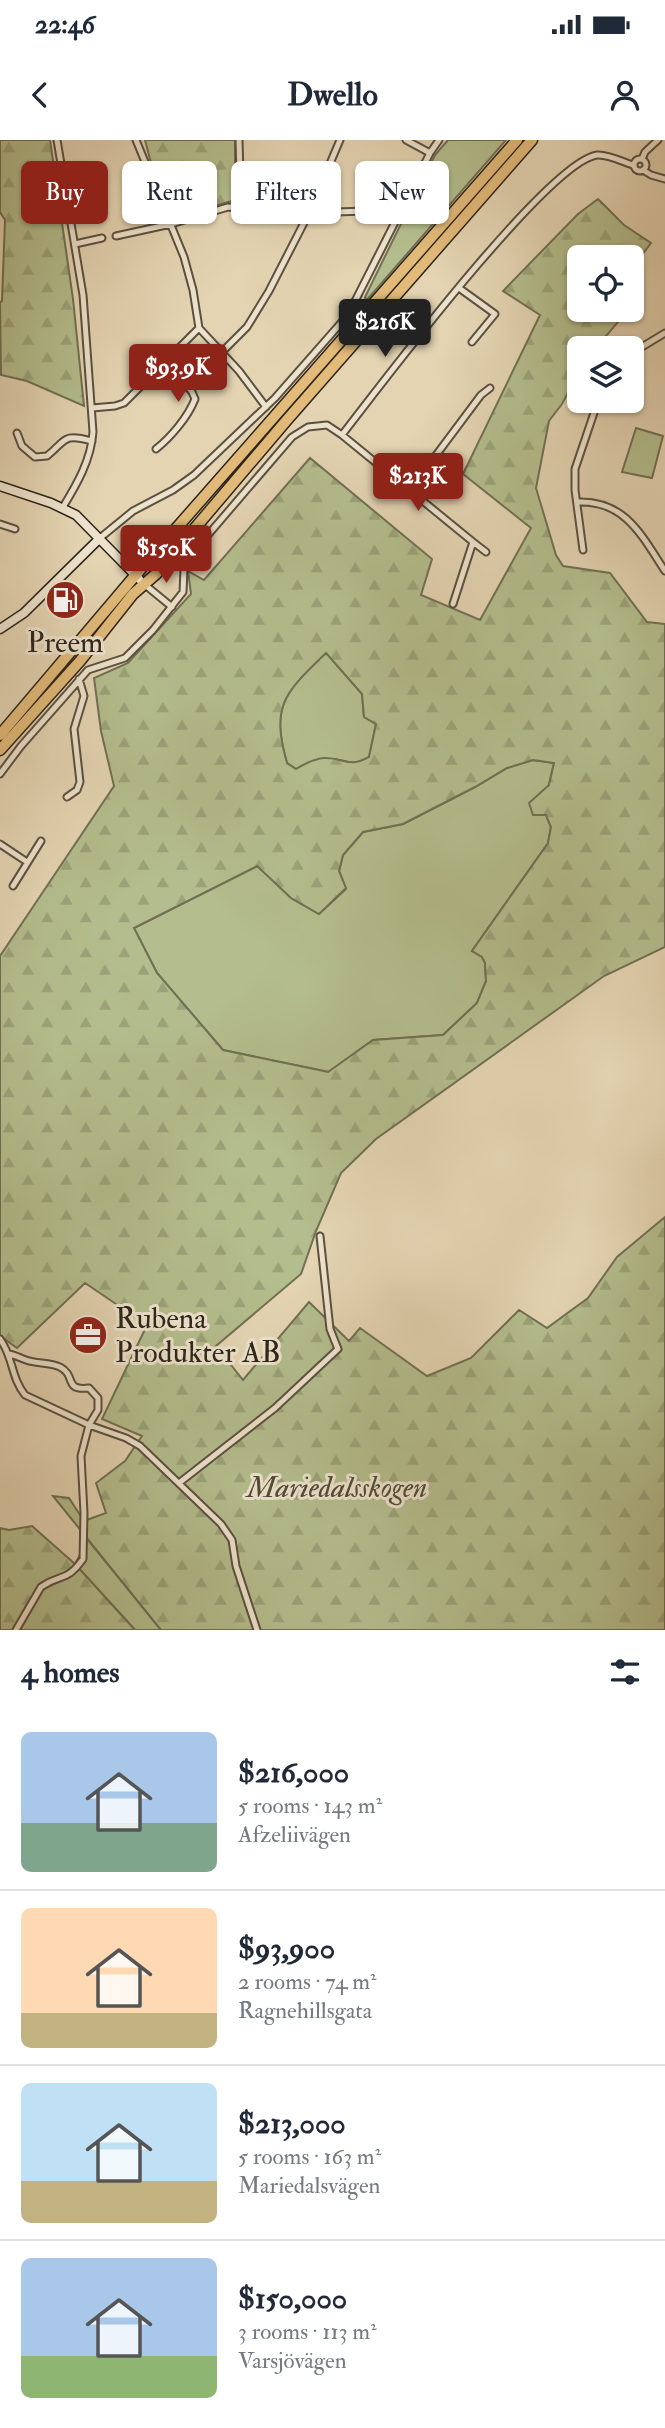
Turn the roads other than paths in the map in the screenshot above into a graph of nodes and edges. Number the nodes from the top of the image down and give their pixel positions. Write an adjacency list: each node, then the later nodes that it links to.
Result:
1 (57, 140): 24 (street)
2 (136, 140): 12 (street)
3 (239, 140): 13 (street)
4 (340, 140): 14 (street)
5 (406, 140): 10 (street)
6 (439, 140): 10 (street)
7 (517, 140): 51 (highway)
8 (532, 140): 51 (highway)
9 (658, 140): 11 (street)
10 (430, 153): 15 (street)
11 (642, 159): 16 (street); 17 (street)
12 (145, 161)
13 (240, 161)
14 (331, 161)
15 (426, 161)
16 (633, 165): 17 (street); 25 (street)
17 (643, 170): 18 (street)
18 (665, 179)
19 (171, 224): 22 (street); 26 (street)
20 (303, 224): 30 (street)
21 (394, 224): 33 (street)
22 (116, 236)
23 (102, 238): 24 (street)
24 (75, 244): 34 (street)
25 (459, 288): 28 (street); 37 (street)
26 (199, 328): 30 (street); 31 (street)
27 (665, 333): 29 (street)
28 (472, 342)
29 (644, 346)
30 (221, 354): 33 (street)
31 (166, 361): 34 (street); 39 (street)
32 (490, 388): 41 (street)
33 (266, 407): 46 (street)
34 (92, 408): 38 (street)
35 (594, 413): 42 (street)
36 (17, 433): 38 (street)
37 (342, 435): 41 (street); 53 (street)
38 (92, 441): 43 (street)
39 (156, 449)
40 (0, 486): 43 (street)
41 (410, 490): 47 (street)
42 (578, 502): 48 (street); 50 (street)
43 (63, 507): 46 (street)
44 (0, 524): 45 (street)
45 (15, 529)
46 (100, 538): 51 (street); 54 (street)
47 (474, 542): 49 (street); 52 (street)
48 (583, 550)
49 (486, 552)
50 (665, 571)
51 (139, 580): 53 (street); 56 (highway); 57 (highway)
52 (453, 604)
53 (172, 607): 55 (street)
54 (0, 629)
55 (79, 678): 58 (street); 59 (street)
56 (0, 735)
57 (0, 750)
58 (0, 774)
59 (67, 797)
60 (41, 841): 62 (street)
61 (0, 844): 62 (street)
62 (27, 862): 63 (street)
63 (13, 886)
64 (320, 1236): 68 (street)
65 (0, 1339): 66 (street)
66 (9, 1353): 67 (street); 67 (street)
67 (89, 1425): 68 (street); 69 (street)
68 (179, 1483): 70 (street)
69 (16, 1630)
70 (257, 1630)

